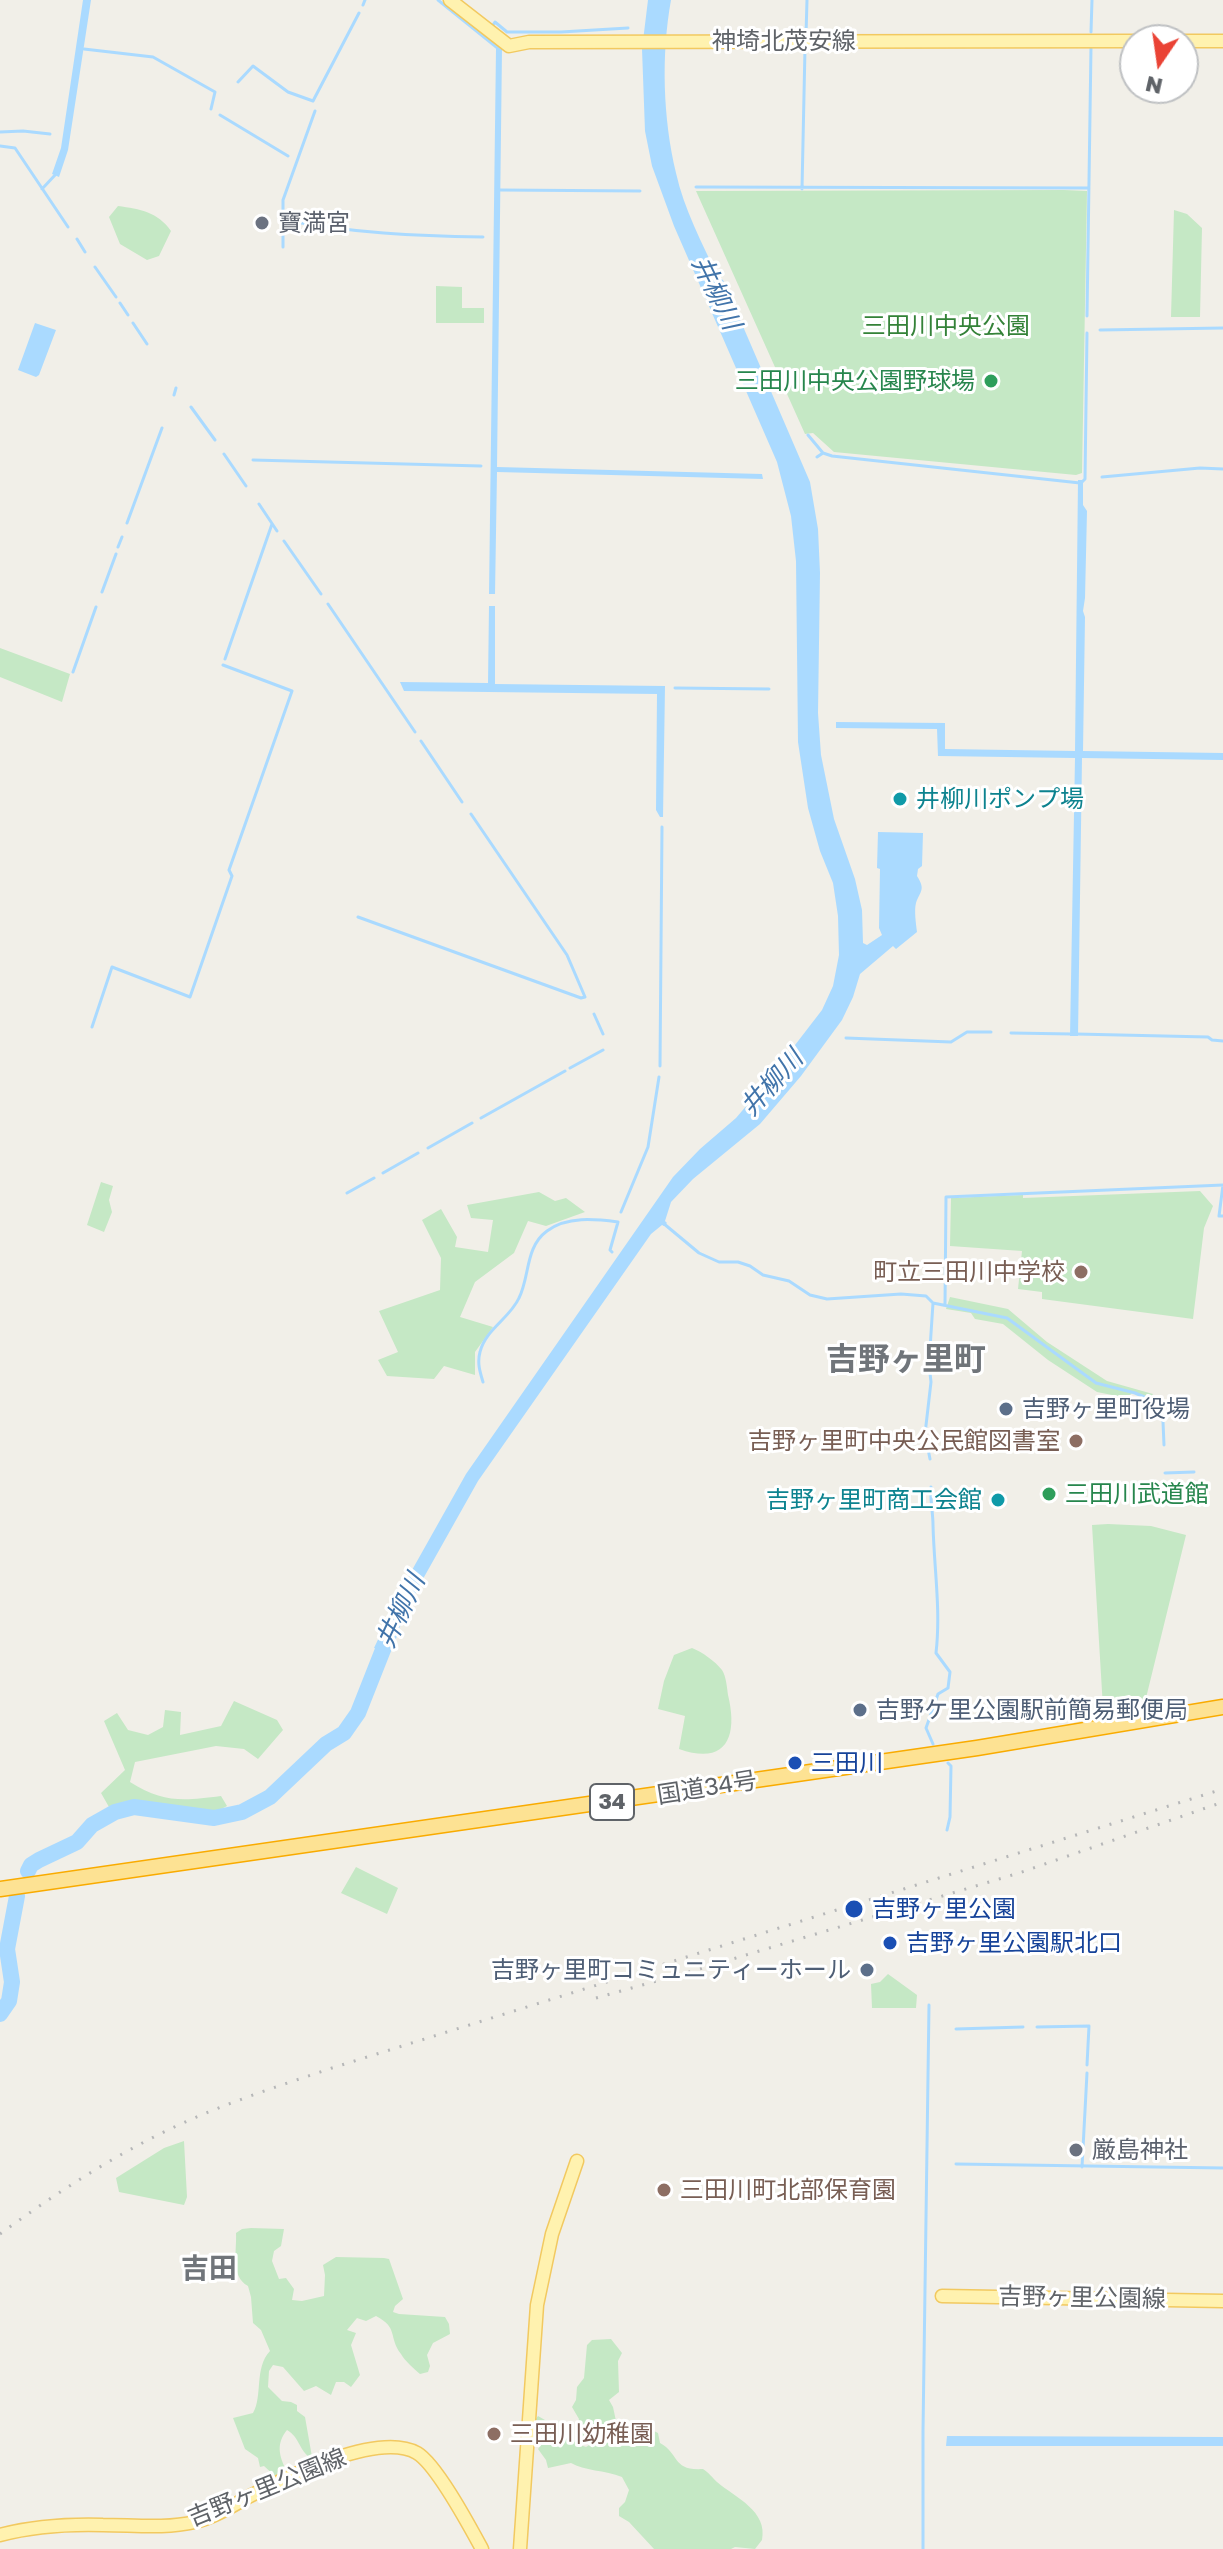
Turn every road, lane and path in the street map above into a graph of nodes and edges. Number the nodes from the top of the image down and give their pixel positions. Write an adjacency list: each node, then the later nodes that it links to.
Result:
1 (450, 0): 2 (main road, 神埼北茂安線)
2 (1119, 41)
3 (1199, 41): 4 (main road)
4 (1223, 41)
5 (1223, 1707): 6 (highway, 国道34号 / 34)
6 (0, 1889)
7 (577, 2161): 12 (main road)
8 (942, 2296): 9 (main road, 吉野ヶ里公園線)
9 (1223, 2301)
10 (0, 2535): 11 (main road, 吉野ヶ里公園線)
11 (482, 2549)
12 (520, 2549)

